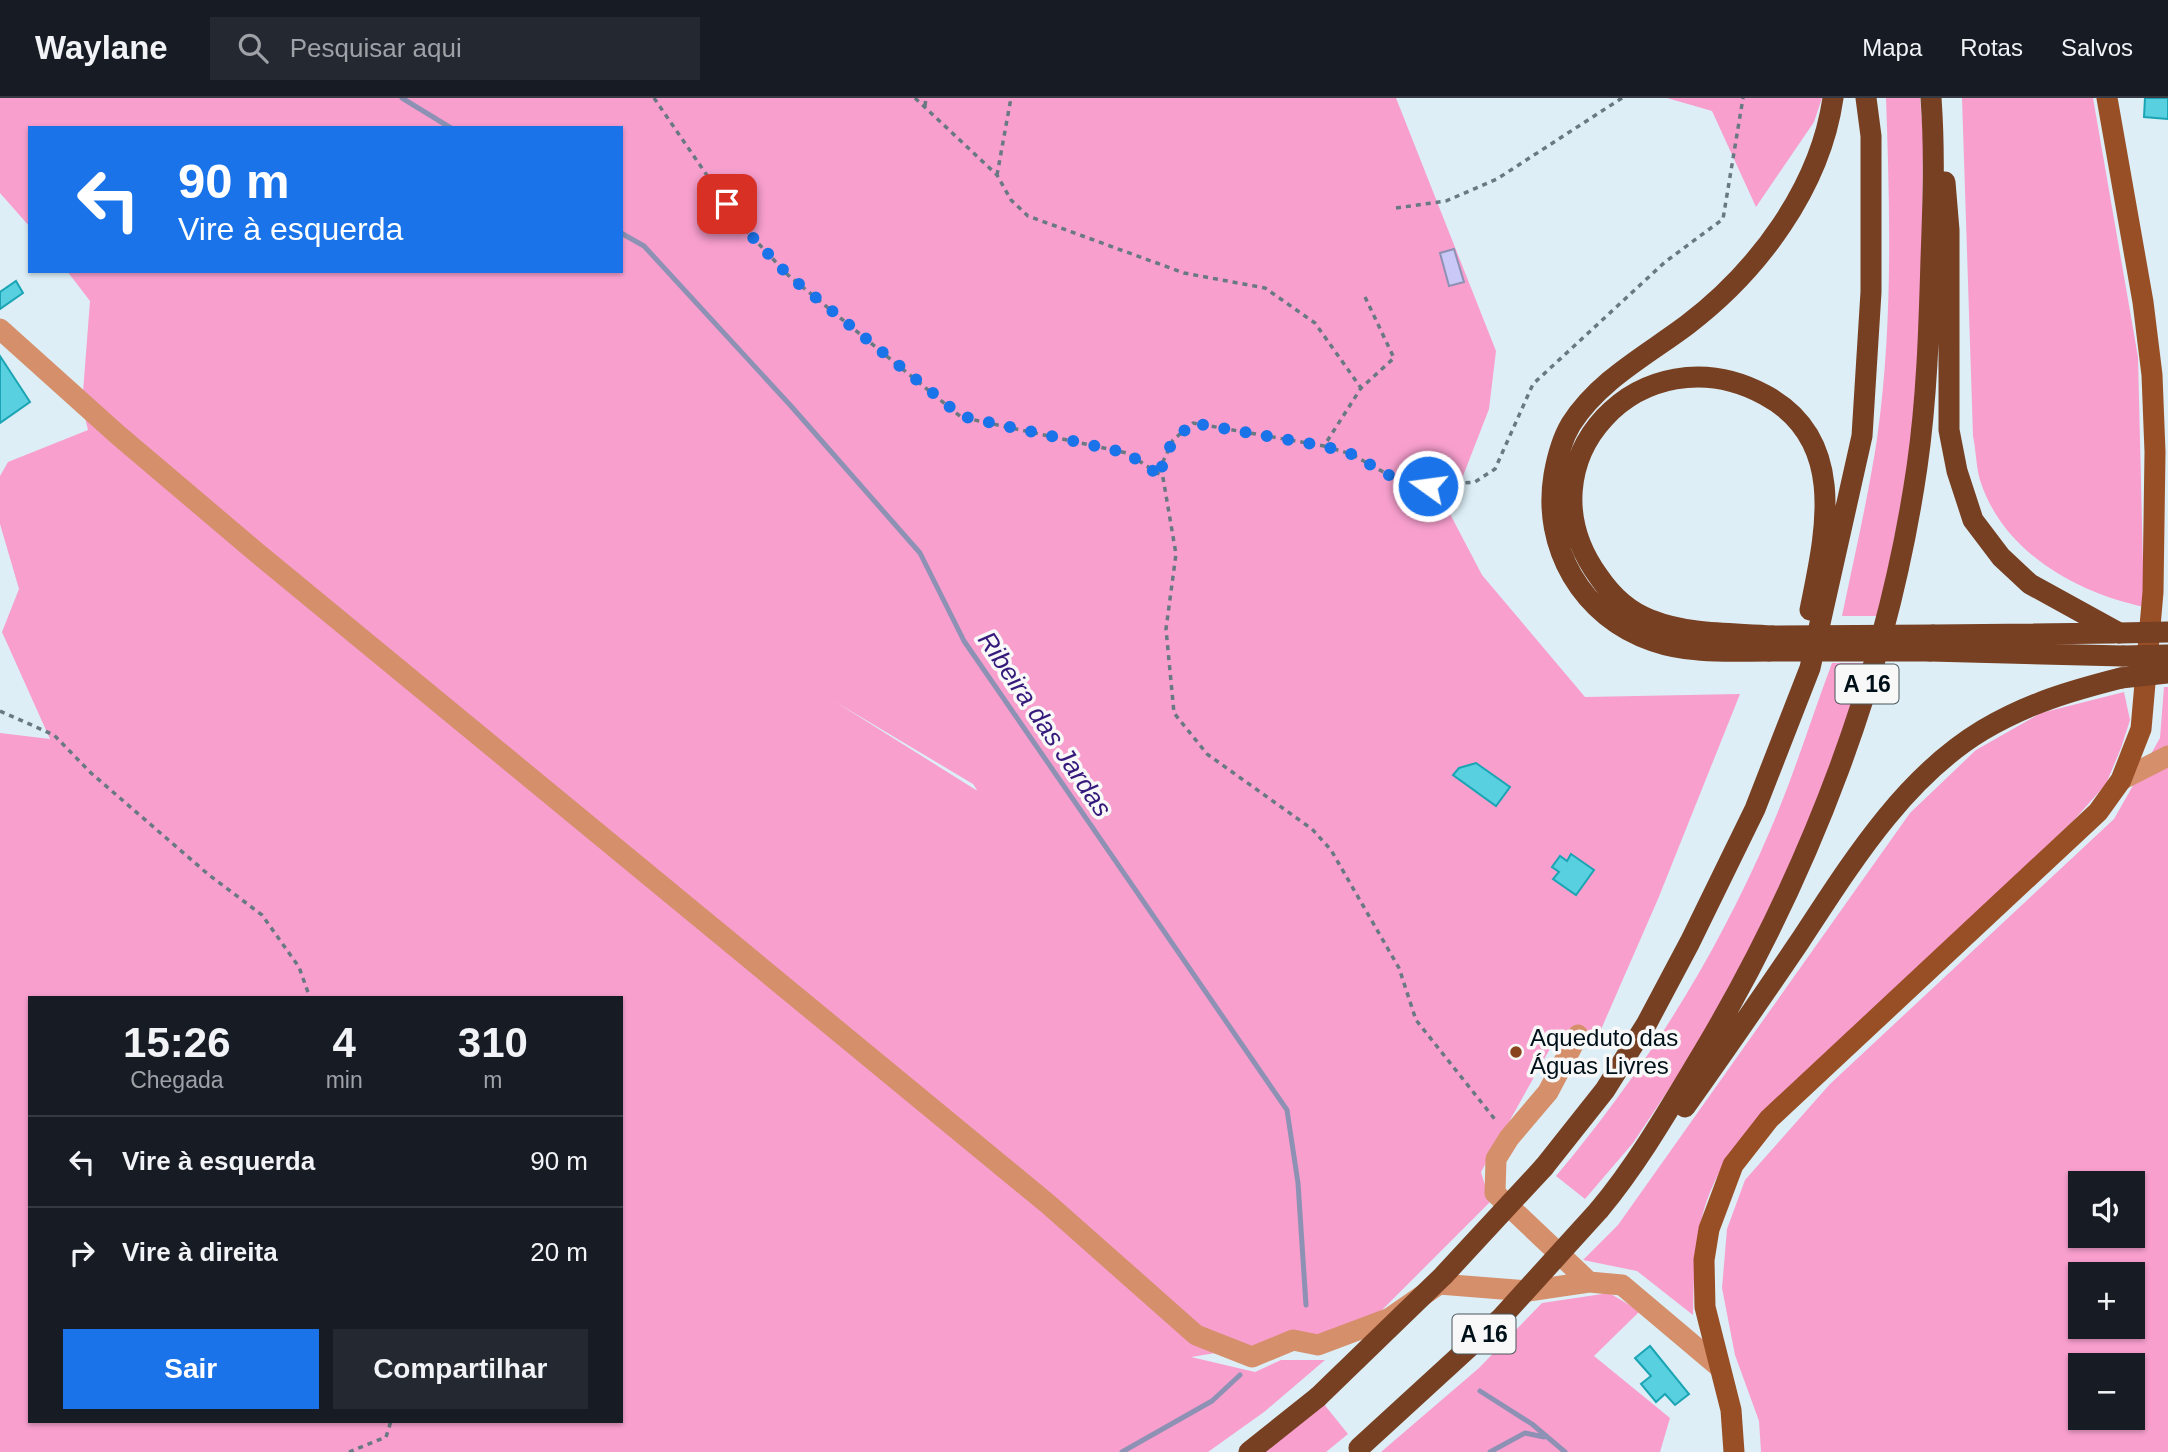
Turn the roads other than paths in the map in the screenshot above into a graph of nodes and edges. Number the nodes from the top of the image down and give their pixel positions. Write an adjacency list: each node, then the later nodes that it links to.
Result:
1 (1833, 98): 10 (highway, A 16)
2 (1866, 98): 13 (highway, A 16)
3 (1931, 98): 5 (highway, A 16)
4 (2107, 98): 15 (main road)
5 (1934, 144): 8 (highway, A 16); 17 (highway, A 16)
6 (0, 329): 18 (street)
7 (2168, 632): 8 (highway, A 16, bridge)
8 (2119, 633): 9 (highway, A 16)
9 (1932, 643): 10 (highway, A 16, bridge); 11 (highway, A 16, bridge)
10 (1770, 644): 13 (highway, A 16)
11 (2168, 655)
12 (2168, 673): 17 (highway, A 16, bridge)
13 (1789, 719): 21 (highway, A 16, bridge)
14 (2168, 756): 15 (street)
15 (2121, 780): 19 (main road)
16 (1578, 1035): 18 (street)
17 (1603, 1205): 20 (highway, A 16, bridge)
18 (1588, 1283): 19 (street)
19 (1718, 1366): 22 (main road)
20 (1356, 1450)
21 (1249, 1452)
22 (1734, 1452)

